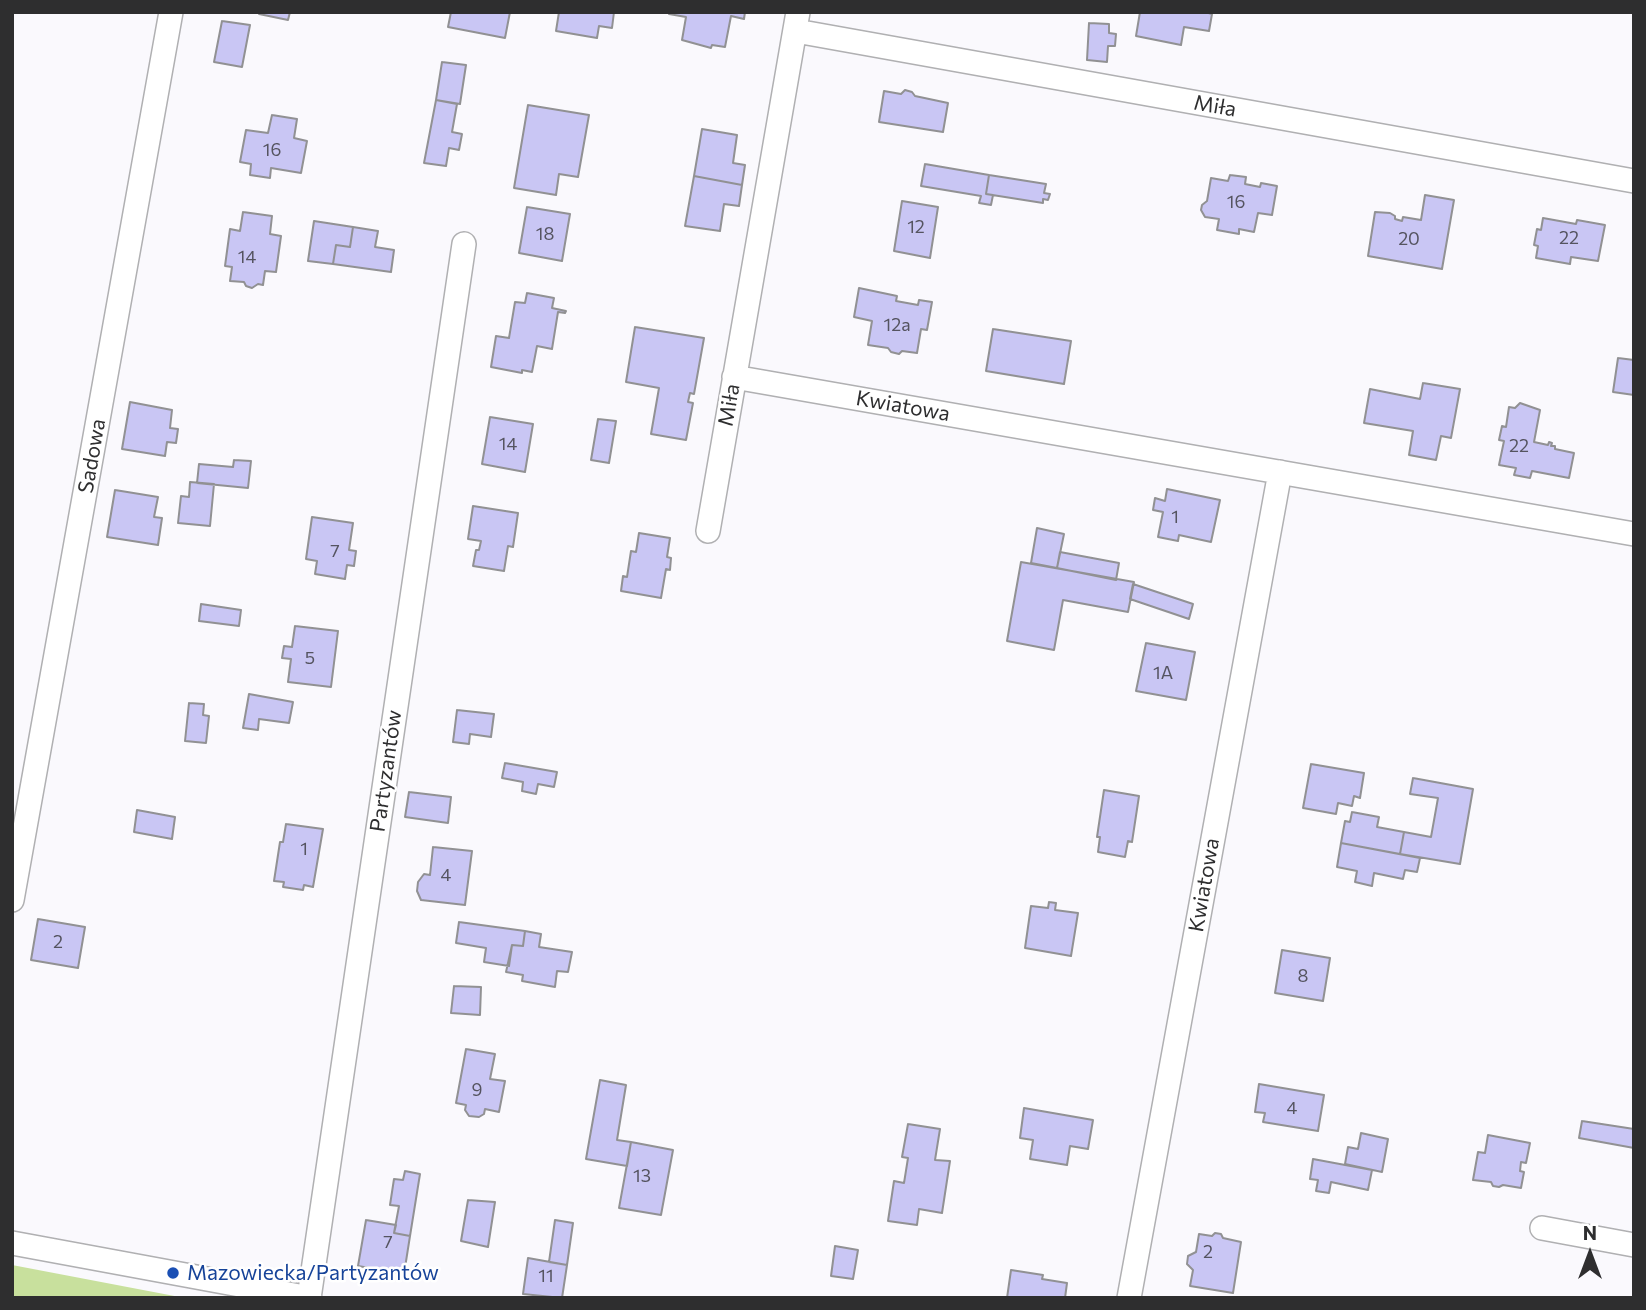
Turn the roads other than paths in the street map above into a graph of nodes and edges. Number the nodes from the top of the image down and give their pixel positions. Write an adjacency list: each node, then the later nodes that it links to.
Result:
1 (171, 12): 9 (street, Sadowa)
2 (797, 22): 3 (street, Miła); 5 (street, Miła)
3 (1634, 181)
4 (464, 244): 13 (street, Partyzantów)
5 (734, 377): 6 (street, Kwiatowa); 7 (street, Miła)
6 (1280, 472): 8 (street, Kwiatowa); 14 (street, Kwiatowa)
7 (708, 531)
8 (1634, 534)
9 (12, 900)
10 (1542, 1228): 12 (street)
11 (12, 1243): 13 (street)
12 (1634, 1245)
13 (309, 1298)
14 (1129, 1298)

